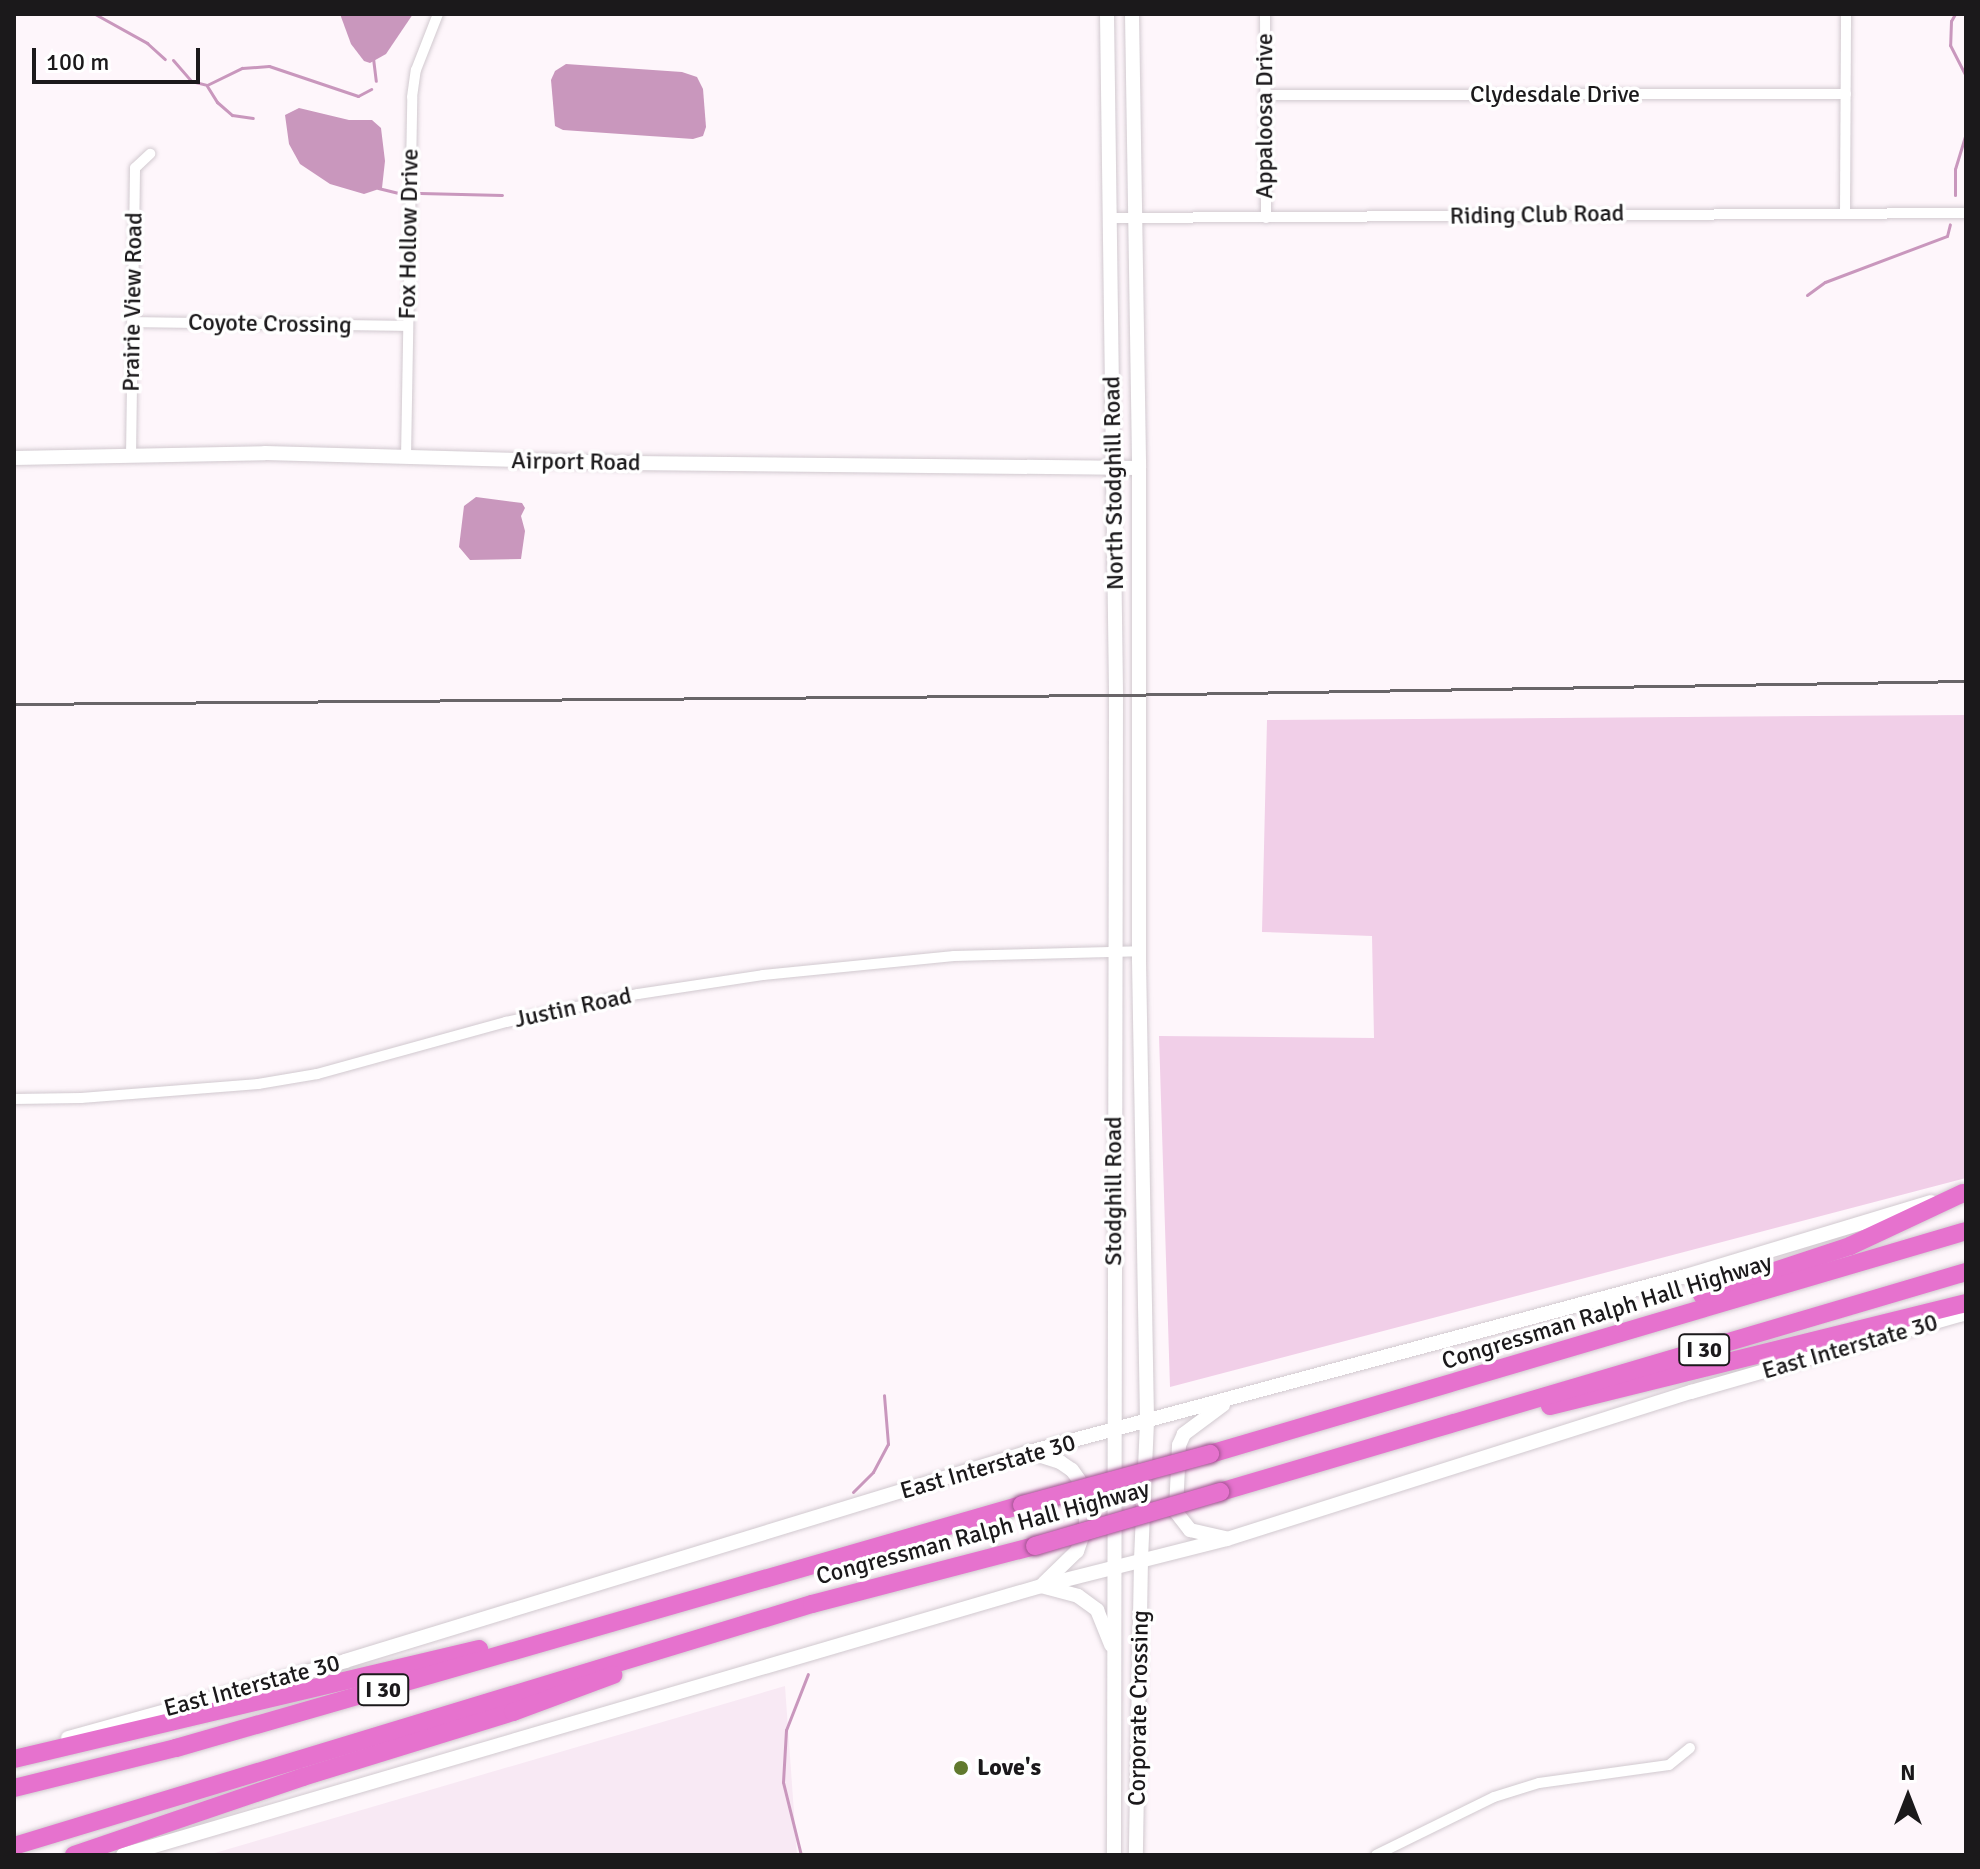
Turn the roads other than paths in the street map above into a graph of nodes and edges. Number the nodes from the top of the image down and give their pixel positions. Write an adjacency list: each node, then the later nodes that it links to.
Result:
1 (438, 14): 15 (street, Fox Hollow Drive)
2 (1107, 14): 11 (main road, North Stodghill Road)
3 (1132, 14): 12 (main road, North Stodghill Road)
4 (1265, 14): 7 (street, Appaloosa Drive)
5 (1846, 14): 6 (street)
6 (1846, 94): 7 (street, Clydesdale Drive); 9 (street)
7 (1265, 95): 13 (street, Appaloosa Drive)
8 (150, 154): 14 (street, Prairie View Road)
9 (1845, 213): 10 (street, Riding Club Road); 13 (street, Riding Club Road)
10 (1966, 213)
11 (1108, 218): 12 (street, Riding Club Road); 19 (main road, North Stodghill Road)
12 (1134, 218): 13 (street, Riding Club Road); 20 (main road, North Stodghill Road)
13 (1266, 218)
14 (132, 322): 15 (street, Coyote Crossing); 16 (street, Prairie View Road)
15 (408, 326): 18 (street, Fox Hollow Drive)
16 (131, 457): 17 (main road, Airport Road); 18 (main road, Airport Road)
17 (14, 458)
18 (406, 458): 19 (main road, Airport Road)
19 (1114, 467): 20 (main road, Airport Road); 22 (main road, North Stodghill Road)
20 (1139, 468): 21 (main road, North Stodghill Road)
21 (1139, 951): 22 (street, Justin Road); 31 (main road, Stodghill Road)
22 (1115, 952): 23 (street, Justin Road); 33 (main road, Stodghill Road)
23 (14, 1099)
24 (1965, 1193): 29 (highway); 30 (main road, East Interstate 30)
25 (1966, 1231): 29 (highway, Congressman Ralph Hall Highway / I 30)
26 (1966, 1272): 32 (highway, Congressman Ralph Hall Highway / I 30)
27 (1966, 1303): 32 (highway)
28 (1966, 1313): 35 (main road, East Interstate 30)
29 (1485, 1375): 38 (highway, Congressman Ralph Hall Highway / I 30, bridge)
30 (1233, 1398): 31 (main road, East Interstate 30); 35 (main road)
31 (1147, 1422): 33 (main road, East Interstate 30); 36 (main road, Stodghill Road)
32 (1441, 1427): 40 (highway, Congressman Ralph Hall Highway / I 30, bridge)
33 (1114, 1431): 34 (main road, East Interstate 30); 37 (main road, Stodghill Road)
34 (1029, 1452): 39 (main road); 43 (main road, East Interstate 30)
35 (1227, 1539): 36 (main road, East Interstate 30)
36 (1141, 1560): 37 (main road, East Interstate 30); 49 (main road, Corporate Crossing)
37 (1113, 1567): 39 (main road, East Interstate 30); 41 (main road, Corporate Crossing)
38 (750, 1583): 43 (highway); 44 (highway, Congressman Ralph Hall Highway / I 30)
39 (1041, 1586): 41 (main road); 47 (main road, East Interstate 30)
40 (692, 1639): 45 (highway, Congressman Ralph Hall Highway / I 30); 46 (highway)
41 (1113, 1652): 48 (main road, Corporate Crossing)
42 (1690, 1748): 50 (street)
43 (14, 1757)
44 (14, 1788)
45 (14, 1846)
46 (74, 1855)
47 (123, 1855)
48 (1114, 1855)
49 (1136, 1855)
50 (1376, 1855)

